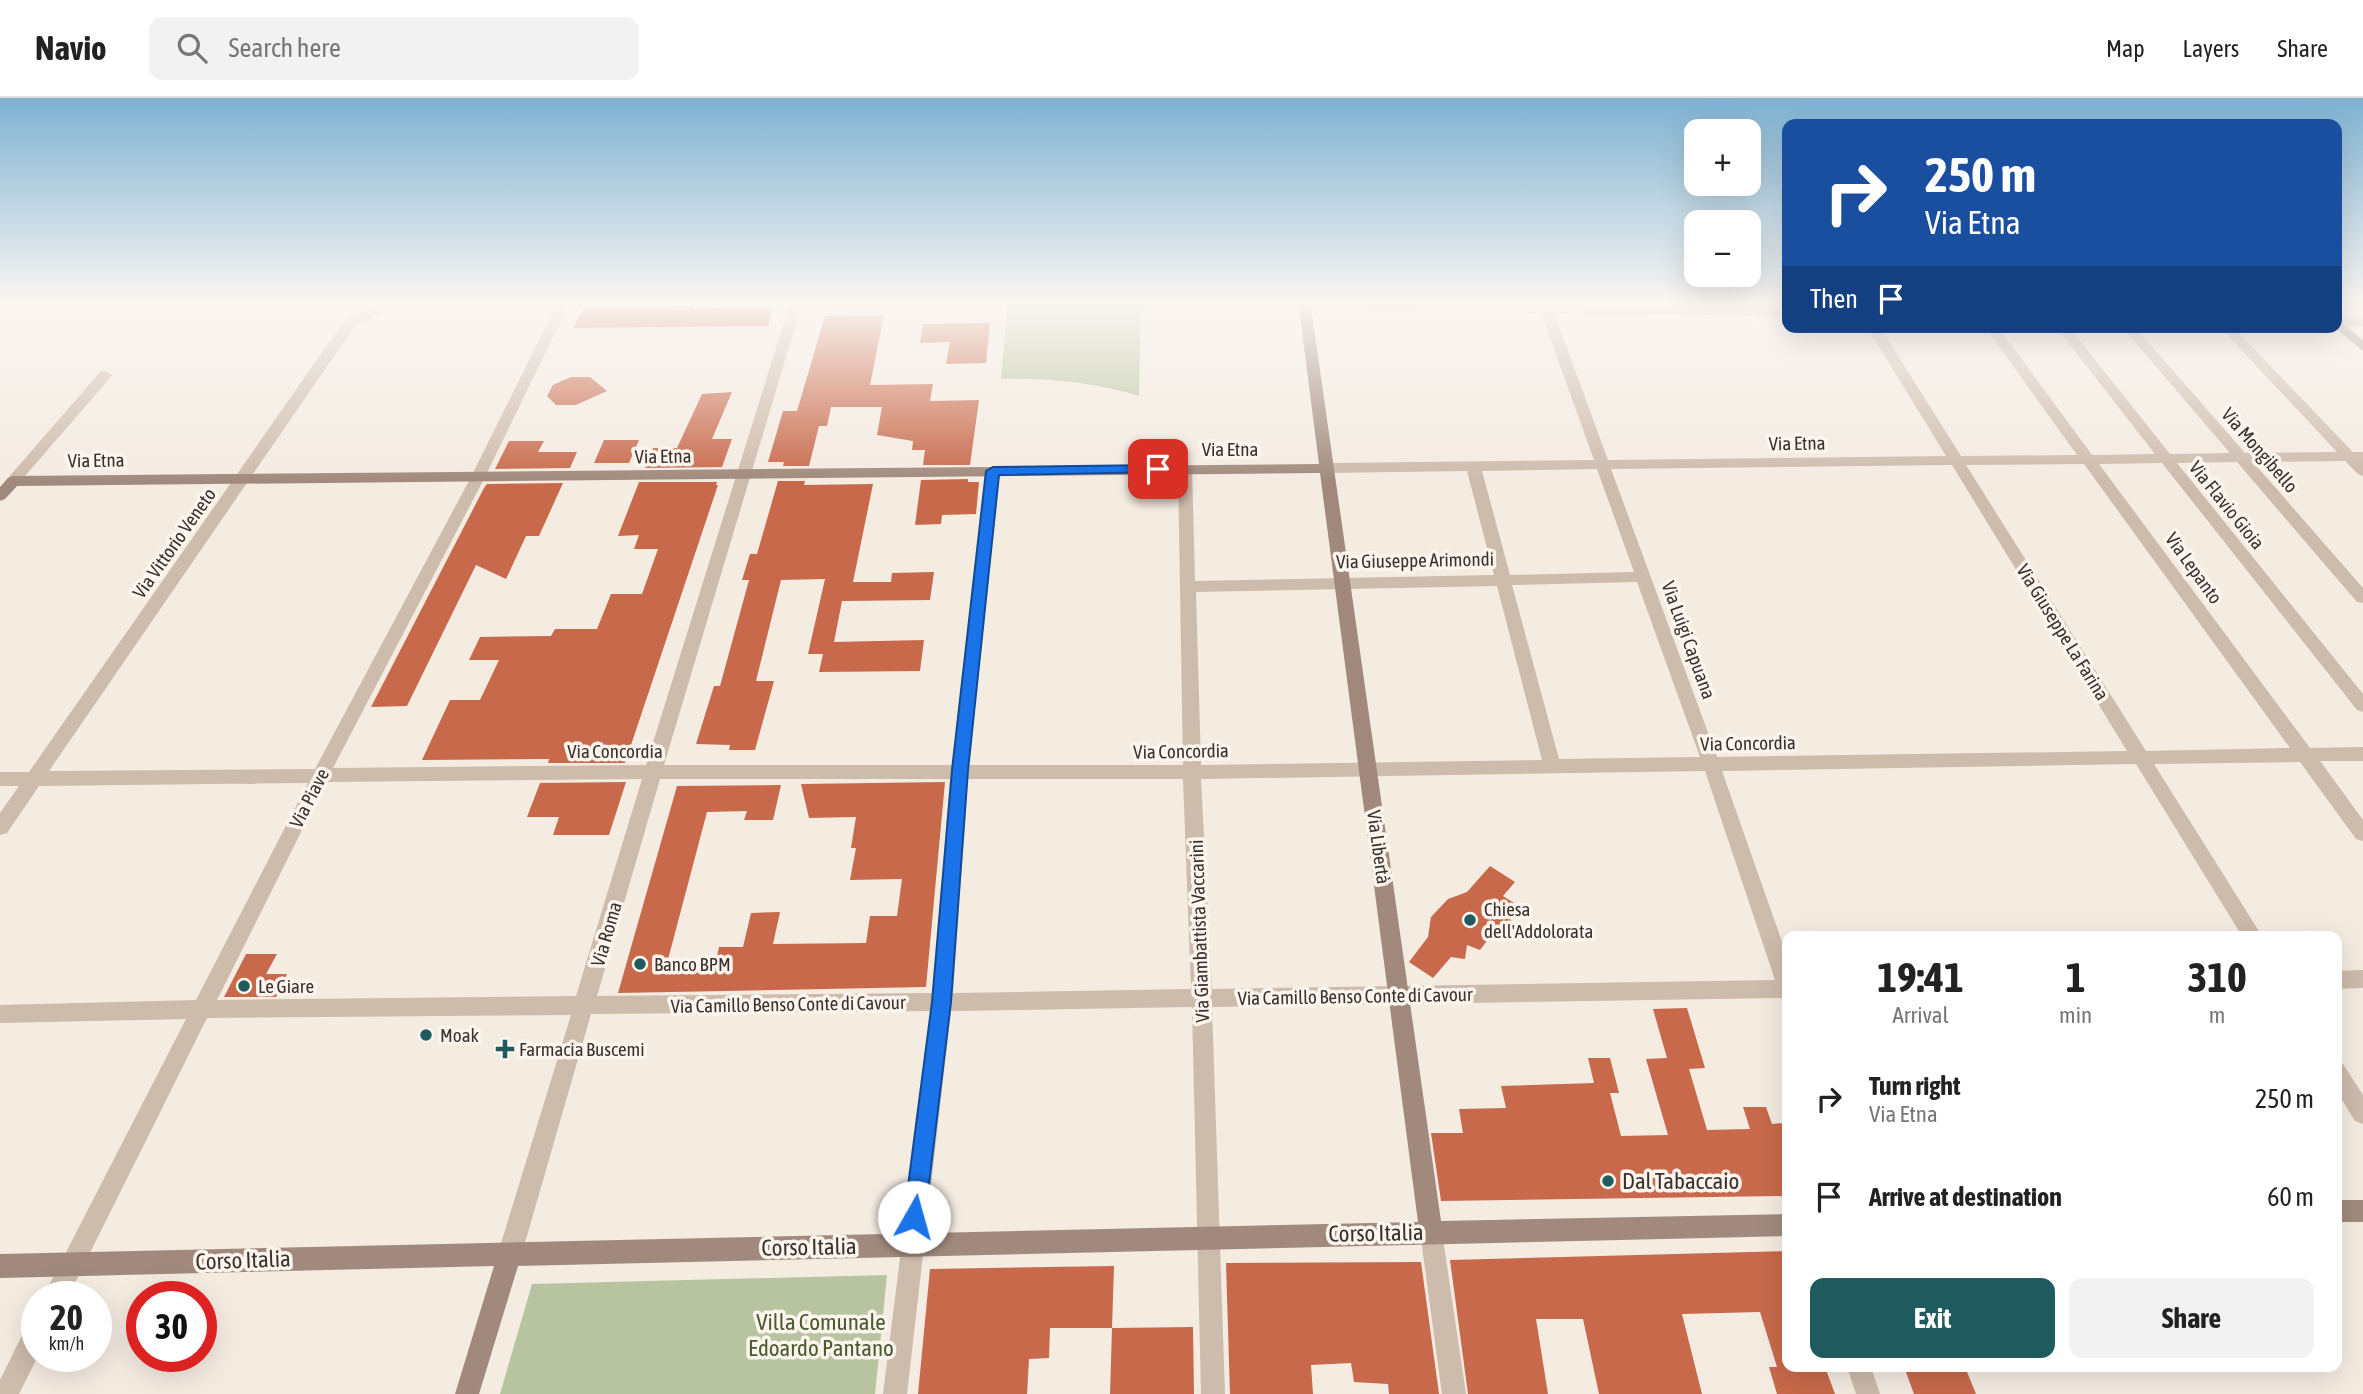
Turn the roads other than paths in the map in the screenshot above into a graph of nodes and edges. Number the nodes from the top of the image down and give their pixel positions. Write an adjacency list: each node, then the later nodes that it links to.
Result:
1 (324, 360): 24 (street, Via Vittorio Veneto)
2 (535, 360): 25 (street, Via Piave)
3 (778, 360): 23 (street, Via Roma)
4 (1313, 360): 20 (street, Via Libertà)
5 (1565, 360): 17 (street, Via Luigi Capuana)
6 (1893, 360): 16 (street, Via Giuseppe La Farina)
7 (2017, 360): 14 (street, Via Lepanto)
8 (2088, 360): 15 (street, Via Flavio Gioia)
9 (2157, 360): 13 (street, Via Mongibello)
10 (2260, 360): 12 (street)
11 (105, 375): 26 (street)
12 (2356, 456): 13 (street, Via Etna); 22 (street)
13 (2241, 457): 15 (street, Via Etna); 32 (street, Via Mongibello)
14 (2089, 459): 15 (street, Via Etna); 16 (street, Via Etna); 35 (street, Via Lepanto)
15 (2166, 459): 33 (street, Via Flavio Gioia)
16 (1955, 461): 17 (street, Via Etna); 36 (street, Via Giuseppe La Farina)
17 (1603, 464): 18 (street, Via Etna); 28 (street, Via Luigi Capuana)
18 (1473, 466): 20 (street, Via Etna); 29 (street)
19 (1185, 468): 20 (street, Via Etna); 21 (street, Via Etna); 31 (street, Via Giambattista Vaccarini)
20 (1328, 468): 30 (street, Via Libertà)
21 (993, 471): 23 (street, Via Etna); 40 (street)
22 (2363, 471)
23 (742, 474): 25 (street, Via Etna); 41 (street, Via Roma)
24 (243, 477): 25 (street, Via Etna); 26 (street, Via Etna); 44 (street, Via Vittorio Veneto)
25 (478, 477): 43 (street, Via Piave)
26 (13, 481): 27 (street)
27 (0, 496)
28 (1644, 577): 29 (street, Via Giuseppe Arimondi); 37 (street, Via Luigi Capuana)
29 (1503, 580): 30 (street, Via Giuseppe Arimondi); 38 (street)
30 (1342, 583): 31 (street, Via Giuseppe Arimondi); 39 (street, Via Libertà)
31 (1187, 587): 42 (street, Via Giambattista Vaccarini)
32 (2363, 597)
33 (2363, 706)
34 (2363, 754): 35 (street, Via Concordia)
35 (2305, 755): 36 (street, Via Concordia); 47 (street, Via Lepanto)
36 (2142, 758): 37 (street, Via Concordia); 48 (street, Via Giuseppe La Farina)
37 (1711, 764): 38 (street, Via Concordia); 49 (street, Via Luigi Capuana)
38 (1552, 766): 39 (street, Via Concordia)
39 (1368, 769): 42 (street, Via Concordia); 53 (street, Via Libertà)
40 (960, 770): 41 (street, Via Concordia); 42 (street, Via Concordia); 55 (street)
41 (653, 772): 43 (street, Via Concordia); 56 (street, Via Roma)
42 (1192, 772): 54 (street, Via Giambattista Vaccarini)
43 (321, 774): 44 (street, Via Concordia); 57 (street, Via Piave)
44 (35, 778): 45 (street, Via Concordia); 46 (street, Via Vittorio Veneto)
45 (0, 779)
46 (0, 828)
47 (2363, 834)
48 (2249, 931)
49 (1782, 973)
50 (2363, 979): 51 (street)
51 (2342, 980)
52 (1782, 988): 53 (street, Via Camillo Benso Conte di Cavour)
53 (1399, 996): 54 (street, Via Camillo Benso Conte di Cavour); 64 (street, Via Libertà)
54 (1202, 998): 55 (street, Via Camillo Benso Conte di Cavour); 65 (street, Via Giambattista Vaccarini)
55 (942, 1002): 56 (street, Via Camillo Benso Conte di Cavour); 66 (street)
56 (585, 1006): 57 (street, Via Camillo Benso Conte di Cavour); 67 (street, Via Roma)
57 (200, 1009): 58 (street, Via Camillo Benso Conte di Cavour); 68 (street, Via Piave)
58 (0, 1014)
59 (2342, 1081): 60 (street)
60 (2363, 1114)
61 (2342, 1211): 62 (street)
62 (2363, 1211)
63 (1782, 1225): 64 (street, Corso Italia)
64 (1431, 1232): 65 (street, Corso Italia); 77 (street, Via Libertà)
65 (1208, 1236): 66 (street, Corso Italia); 76 (street, Via Giambattista Vaccarini)
66 (911, 1244): 67 (street, Corso Italia); 75 (street)
67 (510, 1253): 68 (street, Corso Italia); 74 (street, Via Roma)
68 (70, 1265): 69 (street, Corso Italia); 70 (street, Via Piave)
69 (0, 1266)
70 (62, 1281)
71 (21, 1364): 73 (street)
72 (1861, 1372): 78 (street)
73 (6, 1394)
74 (467, 1394)
75 (895, 1394)
76 (1213, 1394)
77 (1454, 1394)
78 (1868, 1394)

